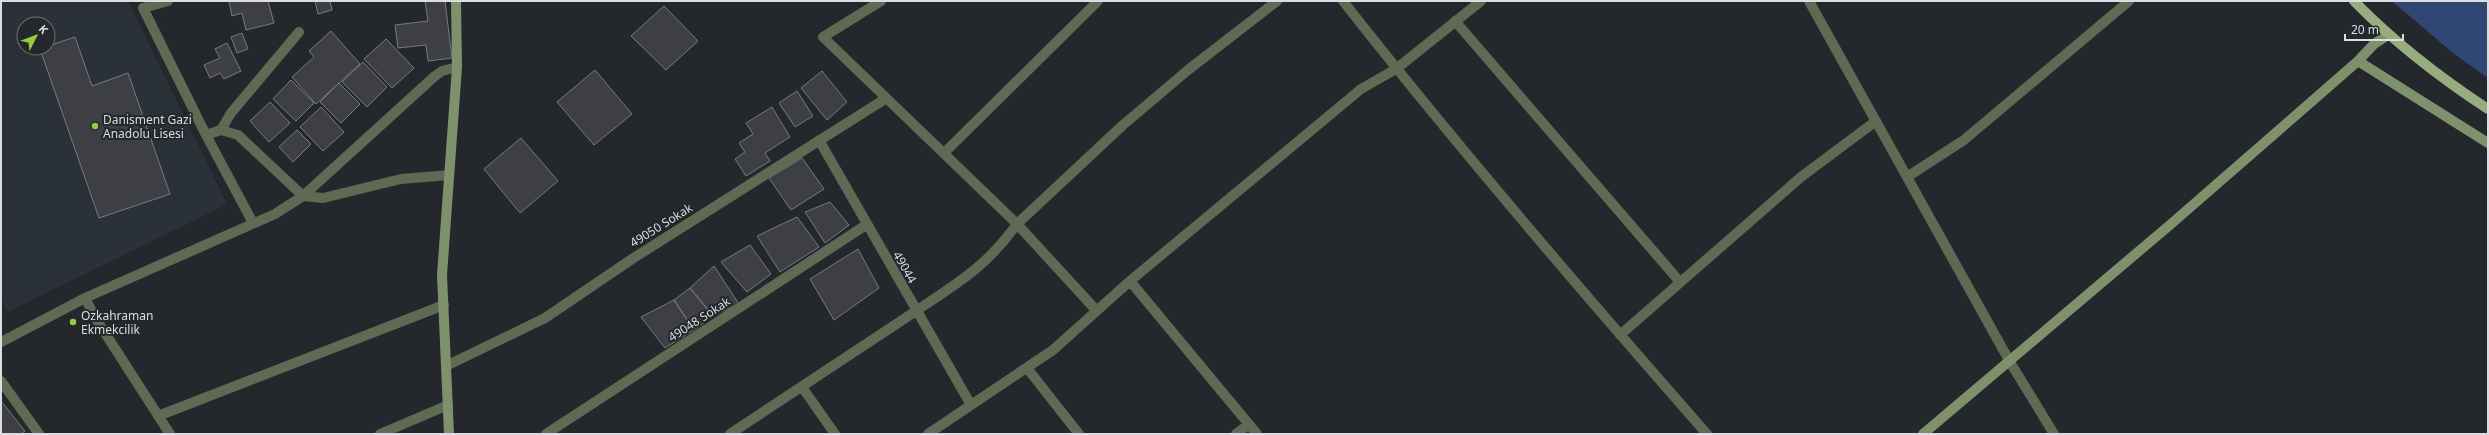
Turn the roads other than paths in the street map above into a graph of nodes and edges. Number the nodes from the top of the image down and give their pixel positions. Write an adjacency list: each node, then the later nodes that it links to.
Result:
1 (168, 1): 11 (street)
2 (456, 1): 16 (main road)
3 (881, 1): 18 (street)
4 (1098, 1): 25 (street)
5 (1277, 1): 30 (street)
6 (1343, 1): 17 (street)
7 (1481, 1): 12 (street)
8 (1809, 1): 20 (street)
9 (2130, 1): 27 (street)
10 (2354, 1): 14 (main road)
11 (143, 4): 22 (street)
12 (1455, 21): 17 (street); 33 (street)
13 (299, 32): 21 (street)
14 (2388, 35): 15 (main road); 19 (main road)
15 (2358, 61): 24 (main road); 40 (main road)
16 (457, 67): 26 (main road); 28 (street)
17 (1396, 69): 32 (street); 38 (street)
18 (885, 99): 23 (street, 49050 Sokak); 25 (street)
19 (2488, 109)
20 (1876, 121): 27 (street); 33 (street)
21 (221, 130): 22 (street); 28 (street)
22 (206, 135): 29 (street)
23 (819, 140): 31 (street, 49044); 41 (street, 49050 Sokak)
24 (2488, 143)
25 (944, 152): 30 (street)
26 (449, 175): 28 (street); 35 (main road)
27 (1907, 177): 40 (street)
28 (303, 196): 29 (street)
29 (253, 223): 34 (street)
30 (1017, 224): 36 (street); 37 (street)
31 (866, 225): 37 (street, 49044); 53 (street, 49048 Sokak)
32 (1130, 281): 36 (street); 48 (street)
33 (1680, 282): 38 (street)
34 (85, 298): 39 (street); 47 (street)
35 (444, 305): 41 (main road); 47 (street)
36 (1096, 310): 42 (street)
37 (916, 311): 44 (street); 46 (street, 49044)
38 (1620, 335): 60 (street)
39 (1, 342)
40 (2010, 362): 61 (main road); 62 (street)
41 (446, 366): 45 (main road)
42 (1026, 368): 46 (street); 57 (street)
43 (1, 381): 49 (street)
44 (802, 387): 54 (street); 55 (street)
45 (448, 405): 51 (street); 52 (main road)
46 (972, 405): 56 (street)
47 (158, 416): 50 (street)
48 (1249, 424): 58 (street); 59 (street)
49 (39, 434)
50 (170, 434)
51 (380, 434)
52 (449, 434)
53 (546, 434)
54 (730, 434)
55 (835, 434)
56 (928, 434)
57 (1079, 434)
58 (1236, 434)
59 (1258, 434)
60 (1707, 434)
61 (1923, 434)
62 (2054, 434)

